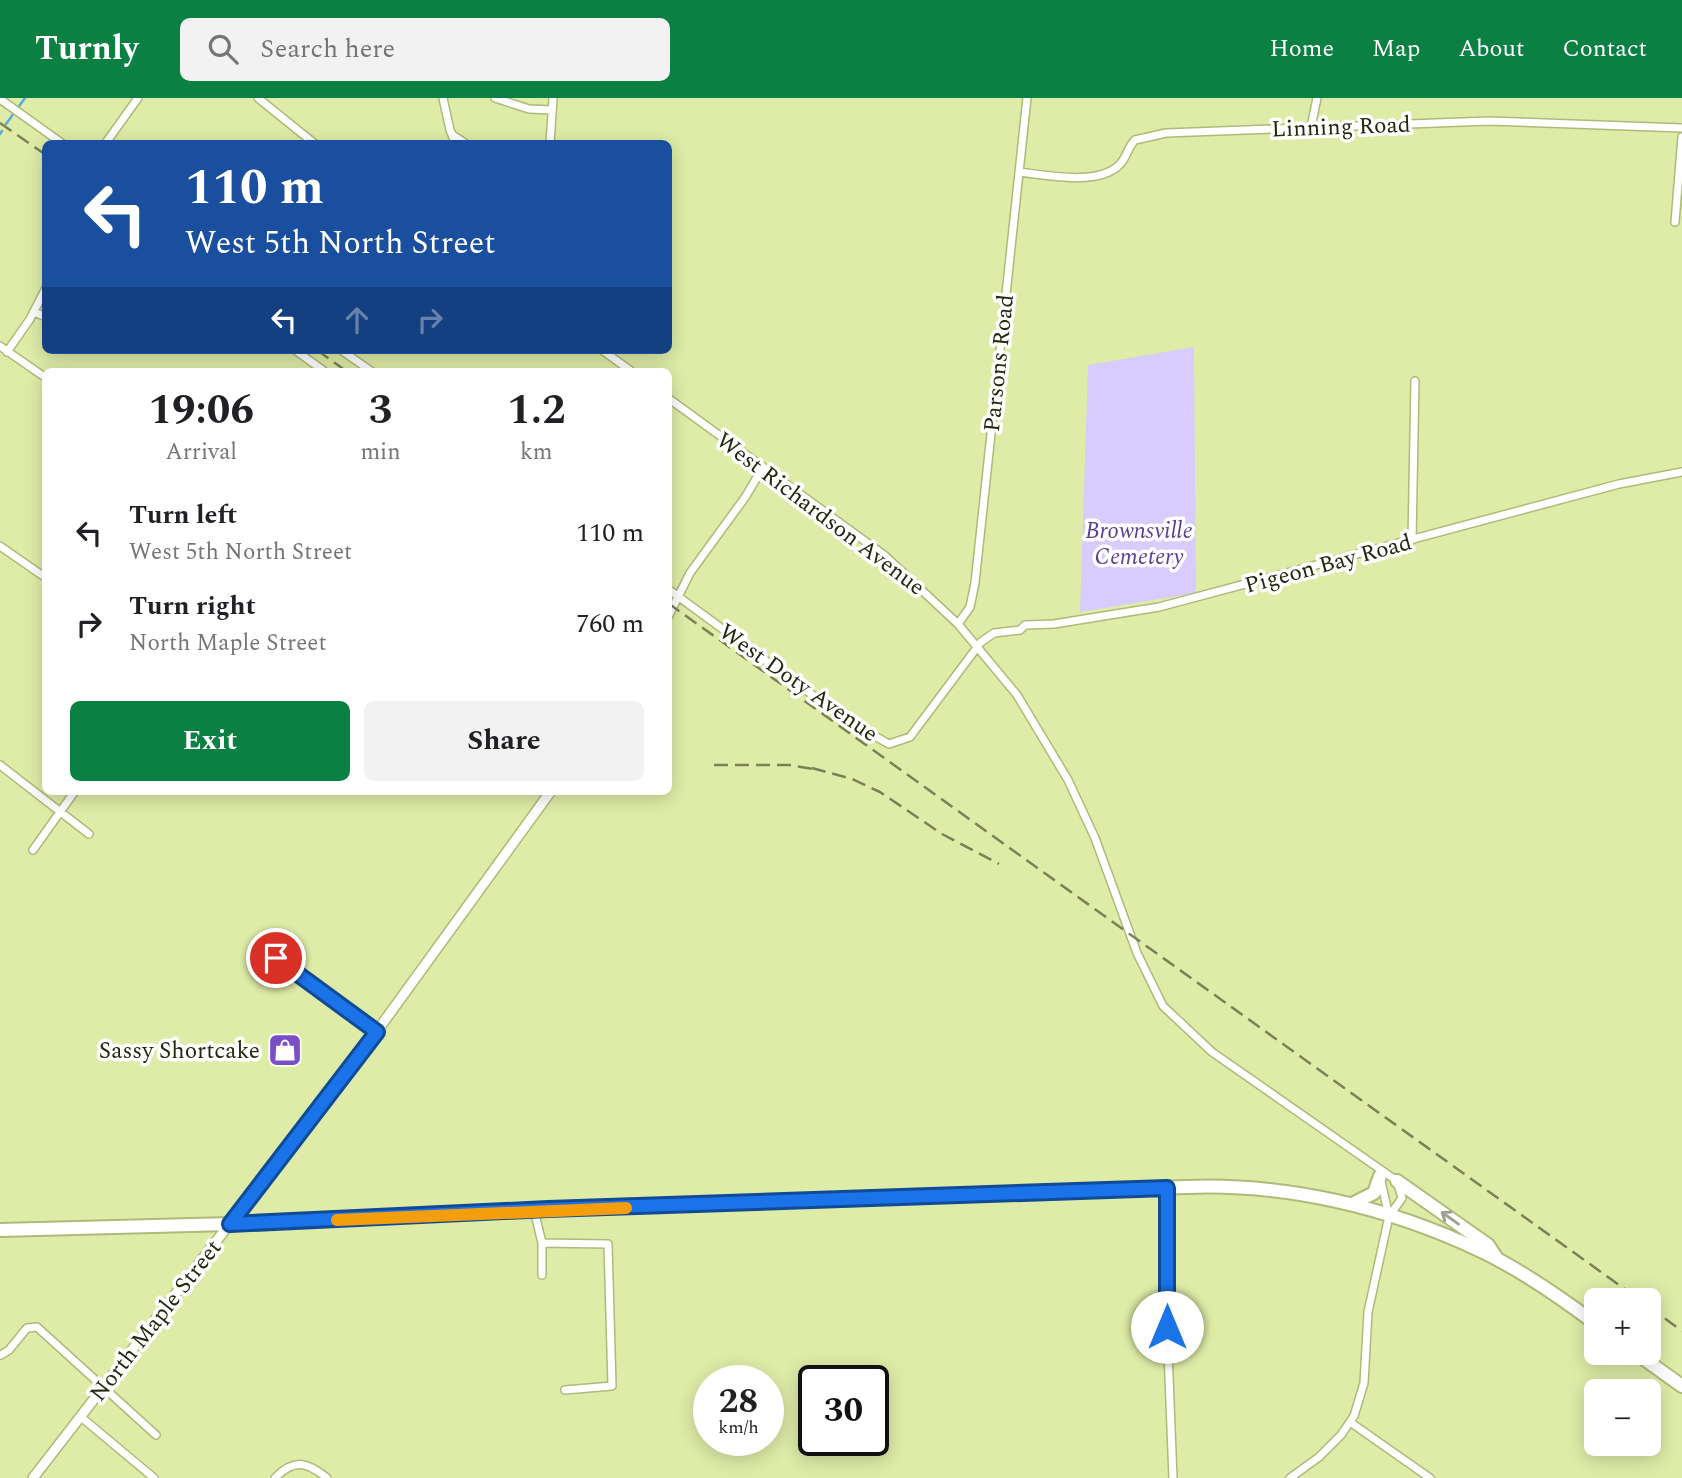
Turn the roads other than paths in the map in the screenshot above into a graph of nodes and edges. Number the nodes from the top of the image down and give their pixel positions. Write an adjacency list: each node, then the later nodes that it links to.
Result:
1 (138, 98): 14 (street)
2 (258, 98): 15 (street)
3 (443, 98): 16 (street)
4 (495, 98): 9 (street)
5 (553, 98): 9 (street)
6 (1027, 98): 18 (street, Parsons Road)
7 (1317, 98): 10 (street)
8 (4, 100): 13 (street)
9 (552, 110): 17 (street)
10 (1311, 127): 11 (street, Linning Road); 18 (street, Linning Road)
11 (1682, 128)
12 (1682, 137): 19 (street)
13 (59, 140)
14 (107, 140)
15 (310, 140)
16 (455, 140)
17 (550, 140)
18 (1019, 172): 42 (street, Parsons Road)
19 (1675, 222)
20 (42, 296): 21 (street)
21 (34, 312): 22 (street); 24 (street)
22 (42, 315)
23 (0, 346): 24 (street)
24 (8, 352): 31 (street)
25 (301, 354): 28 (street)
26 (347, 354): 29 (street)
27 (608, 354): 30 (street)
28 (320, 368)
29 (367, 368)
30 (627, 368)
31 (42, 375)
32 (1415, 381): 36 (street)
33 (672, 401): 34 (street, West Richardson Avenue)
34 (763, 467): 40 (street); 42 (street, West Richardson Avenue)
35 (1682, 472): 36 (street, Pigeon Bay Road)
36 (1412, 540): 43 (street, Pigeon Bay Road)
37 (0, 546): 38 (street)
38 (42, 575)
39 (672, 592): 40 (street, West Doty Avenue)
40 (677, 596): 41 (street); 43 (street, West Doty Avenue)
41 (672, 608)
42 (958, 624): 43 (street, West Richardson Avenue)
43 (977, 646): 52 (street, West Richardson Avenue)
44 (0, 765): 47 (street)
45 (72, 795): 47 (street)
46 (548, 795): 51 (street, North Maple Street)
47 (61, 813): 48 (street); 49 (street)
48 (89, 834)
49 (33, 850)
50 (259, 945): 51 (street)
51 (377, 1032): 59 (street, North Maple Street)
52 (1360, 1156): 53 (street, West Richardson Avenue); 54 (street, West Richardson Avenue)
53 (1380, 1176): 56 (main road); 58 (street)
54 (1398, 1181): 58 (street); 62 (main road, one-way to 54)
55 (1167, 1188): 56 (main road); 57 (main road); 77 (street)
56 (1351, 1204): 58 (main road)
57 (534, 1210): 59 (main road); 61 (street)
58 (1389, 1216): 62 (main road); 71 (street)
59 (230, 1224): 60 (main road); 67 (street, North Maple Street)
60 (0, 1230)
61 (542, 1243): 63 (street); 69 (street)
62 (1497, 1260): 64 (main road)
63 (542, 1275)
64 (1584, 1316)
65 (1, 1355): 67 (street)
66 (1653, 1365): 68 (main road)
67 (104, 1386): 70 (street, North Maple Street); 72 (street)
68 (1682, 1386)
69 (565, 1390)
70 (81, 1417): 73 (street, North Maple Street); 74 (street)
71 (1350, 1422): 78 (street); 79 (street)
72 (156, 1436)
73 (33, 1478)
74 (154, 1478)
75 (275, 1478): 76 (street)
76 (327, 1478)
77 (1173, 1478)
78 (1290, 1478)
79 (1430, 1478)

